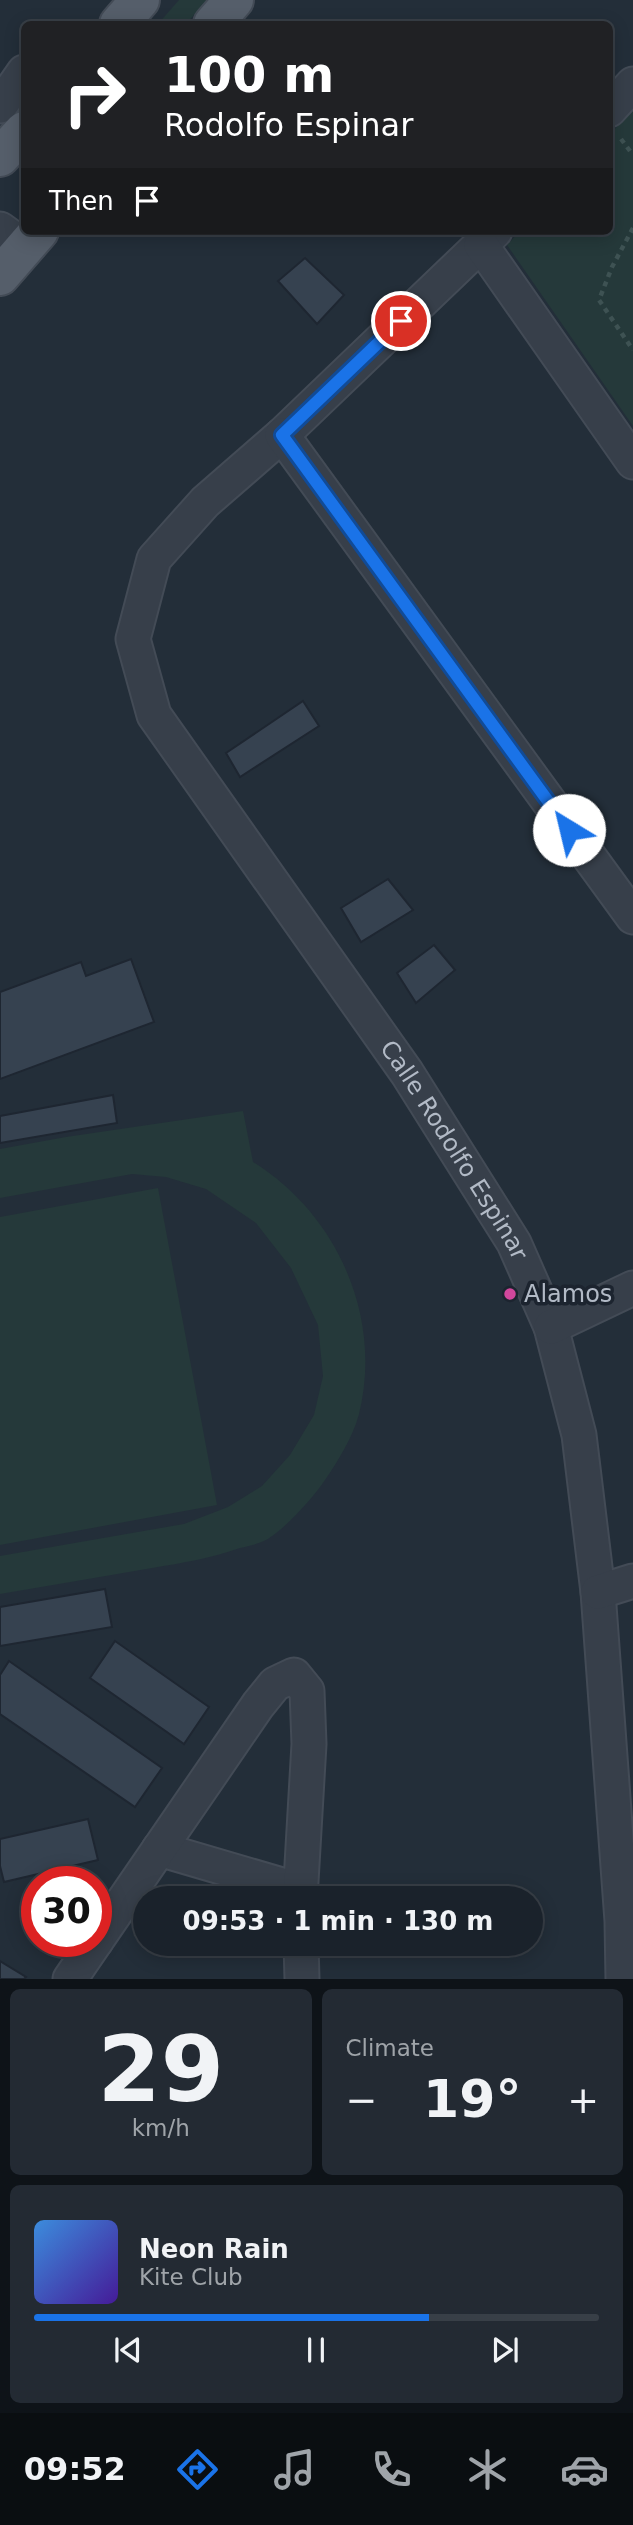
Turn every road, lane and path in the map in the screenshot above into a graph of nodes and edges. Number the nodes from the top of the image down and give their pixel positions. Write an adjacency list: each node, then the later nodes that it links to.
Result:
1 (140, 0): 3 (main road)
2 (234, 0): 4 (main road)
3 (122, 21)
4 (216, 21)
5 (21, 76): 7 (street)
6 (633, 84): 8 (street)
7 (0, 106)
8 (613, 106)
9 (633, 228): 13 (path)
10 (21, 236): 12 (main road)
11 (488, 238): 14 (street); 15 (street)
12 (0, 276)
13 (633, 351)
14 (282, 435): 16 (street); 18 (street, Calle Rodolfo Espinar)
15 (633, 462)
16 (633, 917)
17 (633, 1288): 18 (street)
18 (551, 1327): 20 (street, Calle Rodolfo Espinar)
19 (633, 1581): 20 (street)
20 (598, 1592): 25 (street, Calle Rodolfo Espinar)
21 (159, 1849): 22 (street); 23 (street); 24 (street)
22 (275, 1886)
23 (300, 1886)
24 (112, 1918)
25 (627, 1921): 30 (street, Calle Rodolfo Espinar)
26 (301, 1956): 29 (street)
27 (85, 1957): 28 (street)
28 (70, 1979)
29 (302, 1979)
30 (623, 1979)

